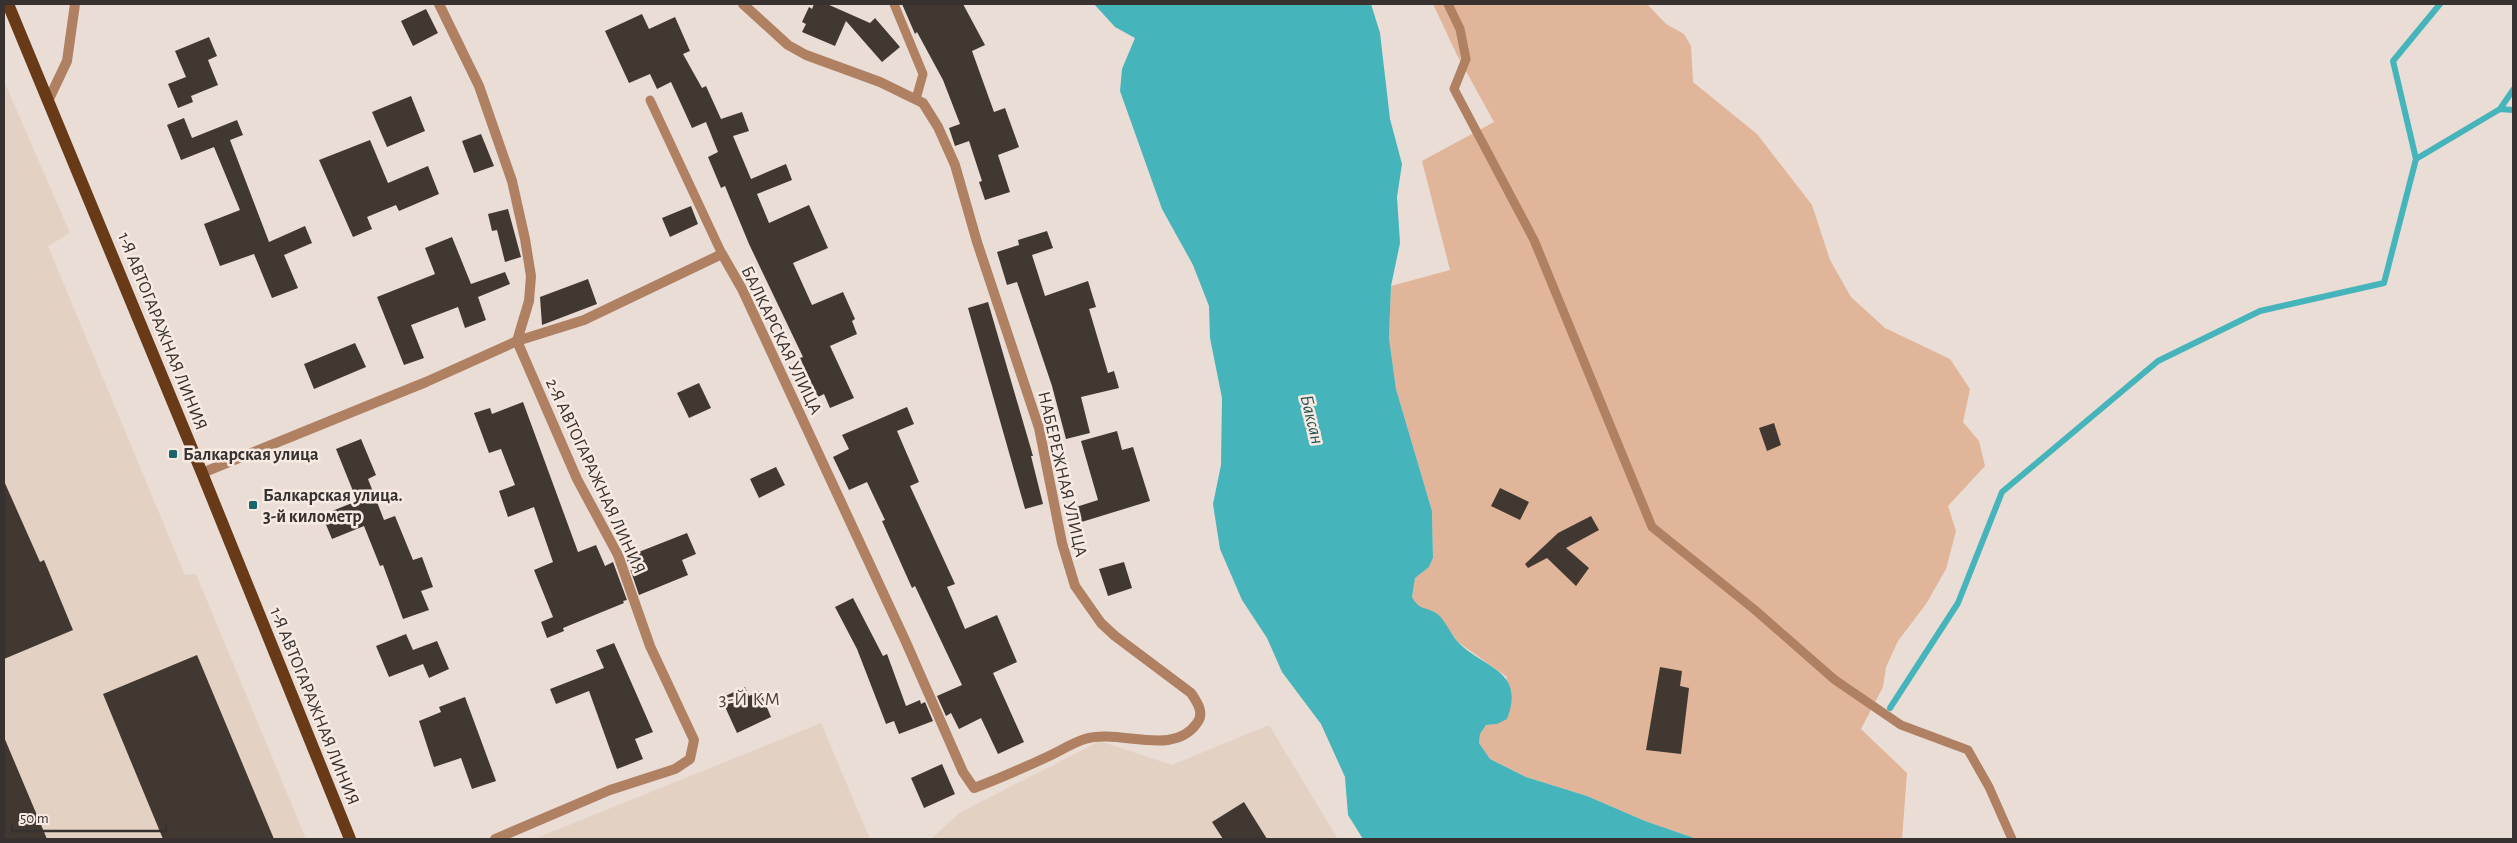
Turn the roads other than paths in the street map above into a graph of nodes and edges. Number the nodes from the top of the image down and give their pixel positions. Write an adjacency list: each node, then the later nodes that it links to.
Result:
1 (8, 4): 7 (main road, 1-Я АВТОГАРАЖНАЯ ЛИНИЯ)
2 (75, 4): 7 (street)
3 (439, 4): 11 (street)
4 (743, 4): 8 (street, НАБЕРЕЖНАЯ УЛИЦА)
5 (894, 4): 8 (lane)
6 (1448, 4): 16 (lane)
7 (49, 99): 12 (main road, 1-Я АВТОГАРАЖНАЯ ЛИНИЯ)
8 (916, 99): 13 (street, НАБЕРЕЖНАЯ УЛИЦА)
9 (650, 100): 10 (lane)
10 (722, 254): 11 (street, БАЛКАРСКАЯ УЛИЦА); 13 (street, БАЛКАРСКАЯ УЛИЦА)
11 (517, 341): 12 (street, БАЛКАРСКАЯ УЛИЦА); 15 (street, 2-Я АВТОГАРАЖНАЯ ЛИНИЯ)
12 (202, 473): 14 (main road, 1-Я АВТОГАРАЖНАЯ ЛИНИЯ)
13 (974, 788)
14 (350, 839)
15 (496, 839)
16 (2012, 839)

